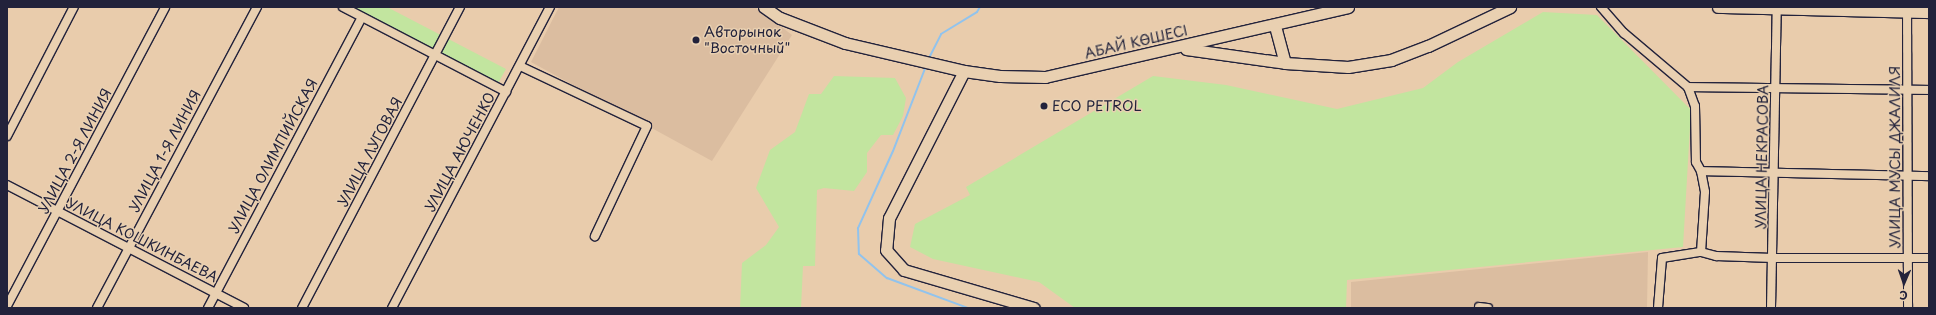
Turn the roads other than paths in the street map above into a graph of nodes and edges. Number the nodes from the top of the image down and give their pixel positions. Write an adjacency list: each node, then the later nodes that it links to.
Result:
1 (74, 7): 27 (street)
2 (165, 7): 33 (street, УЛИЦА 2-Я ЛИНИЯ)
3 (257, 7): 35 (street, УЛИЦА 1-Я ЛИНИЯ)
4 (343, 7): 15 (street)
5 (460, 7): 18 (street, УЛИЦА ЛУГОВАЯ)
6 (550, 7): 20 (street, УЛИЦА АЮЧЕНКО)
7 (764, 7): 21 (street, АБАЙ КӨШЕСІ)
8 (1348, 7): 16 (street, АБАЙ КӨШЕСІ)
9 (1510, 7): 19 (street)
10 (1601, 7): 22 (street)
11 (1718, 7): 12 (street)
12 (1777, 8): 13 (street); 23 (street, УЛИЦА НЕКРАСОВА)
13 (1907, 9): 14 (street); 24 (street, УЛИЦА МУСЫ ДЖАЛИЛЯ)
14 (1929, 12)
15 (362, 17): 18 (street); 40 (street, УЛИЦА ОЛИМПИЙСКАЯ)
16 (1275, 26): 17 (street, АБАЙ КӨШЕСІ); 19 (street)
17 (1179, 48): 19 (street); 21 (street, АБАЙ КӨШЕСІ)
18 (435, 55): 26 (street); 47 (street, УЛИЦА ЛУГОВАЯ)
19 (1285, 63)
20 (520, 66): 26 (street, УЛИЦА АЮЧЕНКО); 34 (street)
21 (964, 71): 41 (street)
22 (1688, 87): 23 (street); 28 (street)
23 (1777, 87): 24 (street); 29 (street, УЛИЦА НЕКРАСОВА)
24 (1909, 90): 25 (street); 30 (street, УЛИЦА МУСЫ ДЖАЛИЛЯ)
25 (1929, 90)
26 (506, 92): 48 (street, УЛИЦА АЮЧЕНКО)
27 (7, 136)
28 (1701, 171): 29 (street); 36 (street)
29 (1775, 173): 30 (street); 37 (street, УЛИЦА НЕКРАСОВА)
30 (1909, 176): 31 (street); 38 (street, УЛИЦА МУСЫ ДЖАЛИЛЯ)
31 (1929, 176)
32 (7, 185): 33 (street, УЛИЦА КОШКИНБАЕВА)
33 (57, 211): 35 (street, УЛИЦА КОШКИНБАЕВА); 42 (street, УЛИЦА 2-Я ЛИНИЯ)
34 (595, 236)
35 (128, 248): 40 (street, УЛИЦА КОШКИНБАЕВА); 44 (street, УЛИЦА 1-Я ЛИНИЯ)
36 (1701, 252): 37 (street); 51 (street)
37 (1773, 258): 38 (street); 52 (street, УЛИЦА НЕКРАСОВА)
38 (1908, 258): 39 (street); 53 (street, УЛИЦА МУСЫ ДЖАЛИЛЯ)
39 (1929, 258)
40 (216, 293): 45 (street, УЛИЦА ОЛИМПИЙСКАЯ); 46 (street, УЛИЦА КОШКИНБАЕВА)
41 (1020, 305): 49 (street)
42 (7, 306)
43 (1479, 307): 50 (street)
44 (98, 308)
45 (208, 308)
46 (244, 308)
47 (302, 308)
48 (392, 308)
49 (1034, 308)
50 (1488, 308)
51 (1658, 308)
52 (1771, 308)
53 (1908, 308)

